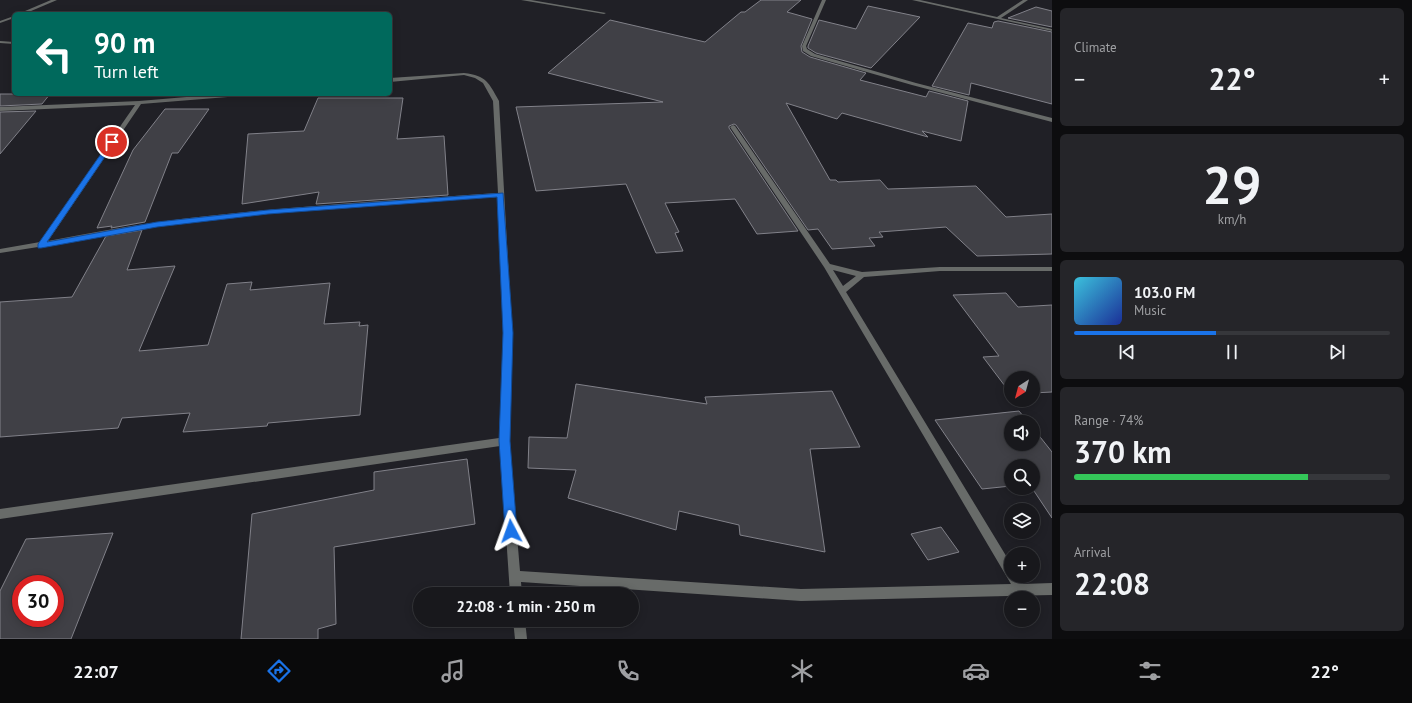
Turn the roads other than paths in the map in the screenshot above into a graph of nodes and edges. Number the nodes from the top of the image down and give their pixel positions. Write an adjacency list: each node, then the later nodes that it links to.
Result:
1 (55, 0): 6 (street)
2 (523, 0): 7 (street)
3 (824, 0): 18 (street)
4 (914, 0): 9 (street)
5 (1026, 0): 9 (street)
6 (25, 12)
7 (604, 13)
8 (12, 18): 10 (street)
9 (998, 18): 11 (street)
10 (0, 22)
11 (1052, 30)
12 (0, 42): 13 (street)
13 (12, 43)
14 (392, 80): 20 (street)
15 (218, 96): 16 (street)
16 (139, 103): 17 (street); 21 (street)
17 (0, 109)
18 (1052, 120)
19 (733, 127): 23 (street)
20 (500, 195): 21 (street); 27 (street)
21 (41, 246): 22 (street)
22 (0, 251)
23 (827, 266): 25 (street); 26 (street)
24 (1052, 269): 25 (street)
25 (862, 275): 26 (street)
26 (842, 291): 29 (street)
27 (504, 441): 28 (street); 30 (street)
28 (0, 514)
29 (1004, 562)
30 (514, 576): 32 (street); 34 (street)
31 (1016, 583): 34 (street)
32 (515, 587)
33 (1052, 589): 34 (street)
34 (1020, 590)
35 (520, 627): 36 (street)
36 (521, 639)

